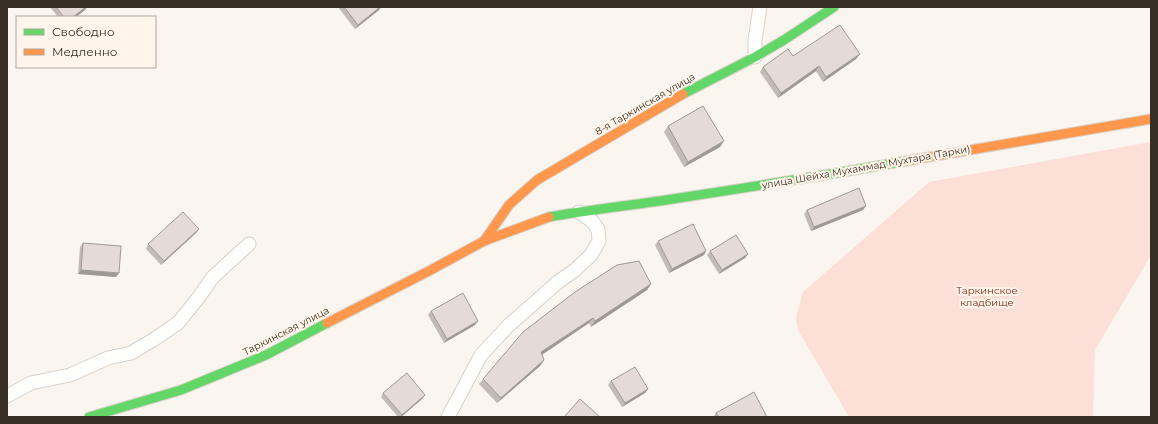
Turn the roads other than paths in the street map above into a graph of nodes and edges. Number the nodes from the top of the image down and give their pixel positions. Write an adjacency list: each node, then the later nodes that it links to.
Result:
1 (760, 7): 3 (street)
2 (834, 7): 3 (street, 8-я Таркинская улица)
3 (755, 57): 6 (street, 8-я Таркинская улица)
4 (1151, 119): 5 (street, улица Шейха Мухаммад Мухтара (Тарки))
5 (579, 212): 6 (street, улица Шейха Мухаммад Мухтара (Тарки)); 10 (street)
6 (484, 241): 9 (street, Таркинская улица)
7 (249, 244): 8 (street)
8 (7, 396)
9 (89, 417)
10 (448, 417)

